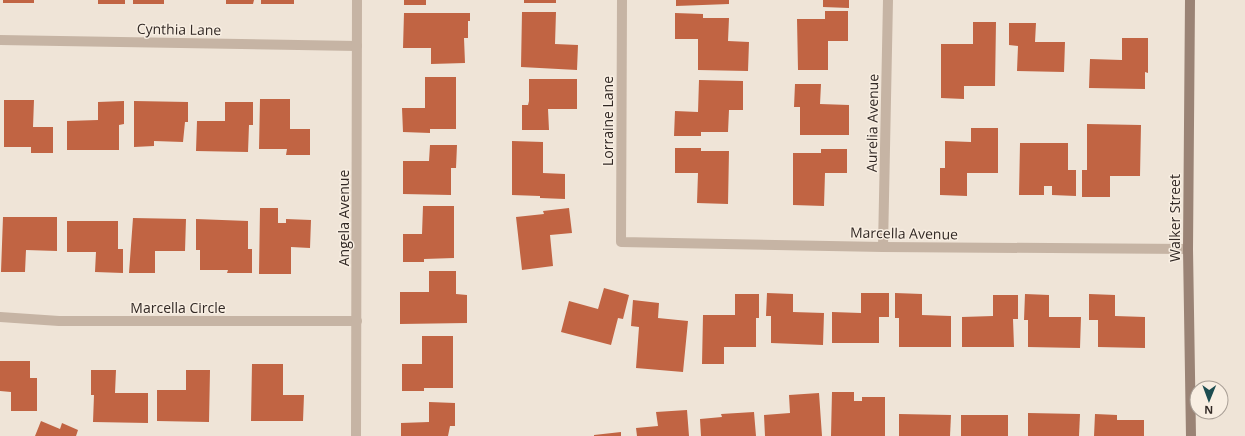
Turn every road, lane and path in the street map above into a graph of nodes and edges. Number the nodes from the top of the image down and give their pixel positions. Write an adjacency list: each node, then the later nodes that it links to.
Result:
1 (357, 0): 6 (street, Angela Avenue)
2 (622, 0): 7 (street, Lorraine Lane)
3 (888, 0): 8 (street, Aurelia Avenue)
4 (1190, 0): 9 (main road, Walker Street)
5 (0, 40): 6 (street, Cynthia Lane)
6 (357, 46): 11 (street, Angela Avenue)
7 (621, 242): 8 (street, Marcella Avenue)
8 (883, 247): 9 (street, Marcella Avenue)
9 (1188, 249): 13 (main road, Walker Street)
10 (0, 317): 11 (street, Marcella Circle)
11 (357, 321): 12 (street, Angela Avenue)
12 (356, 436)
13 (1191, 436)

